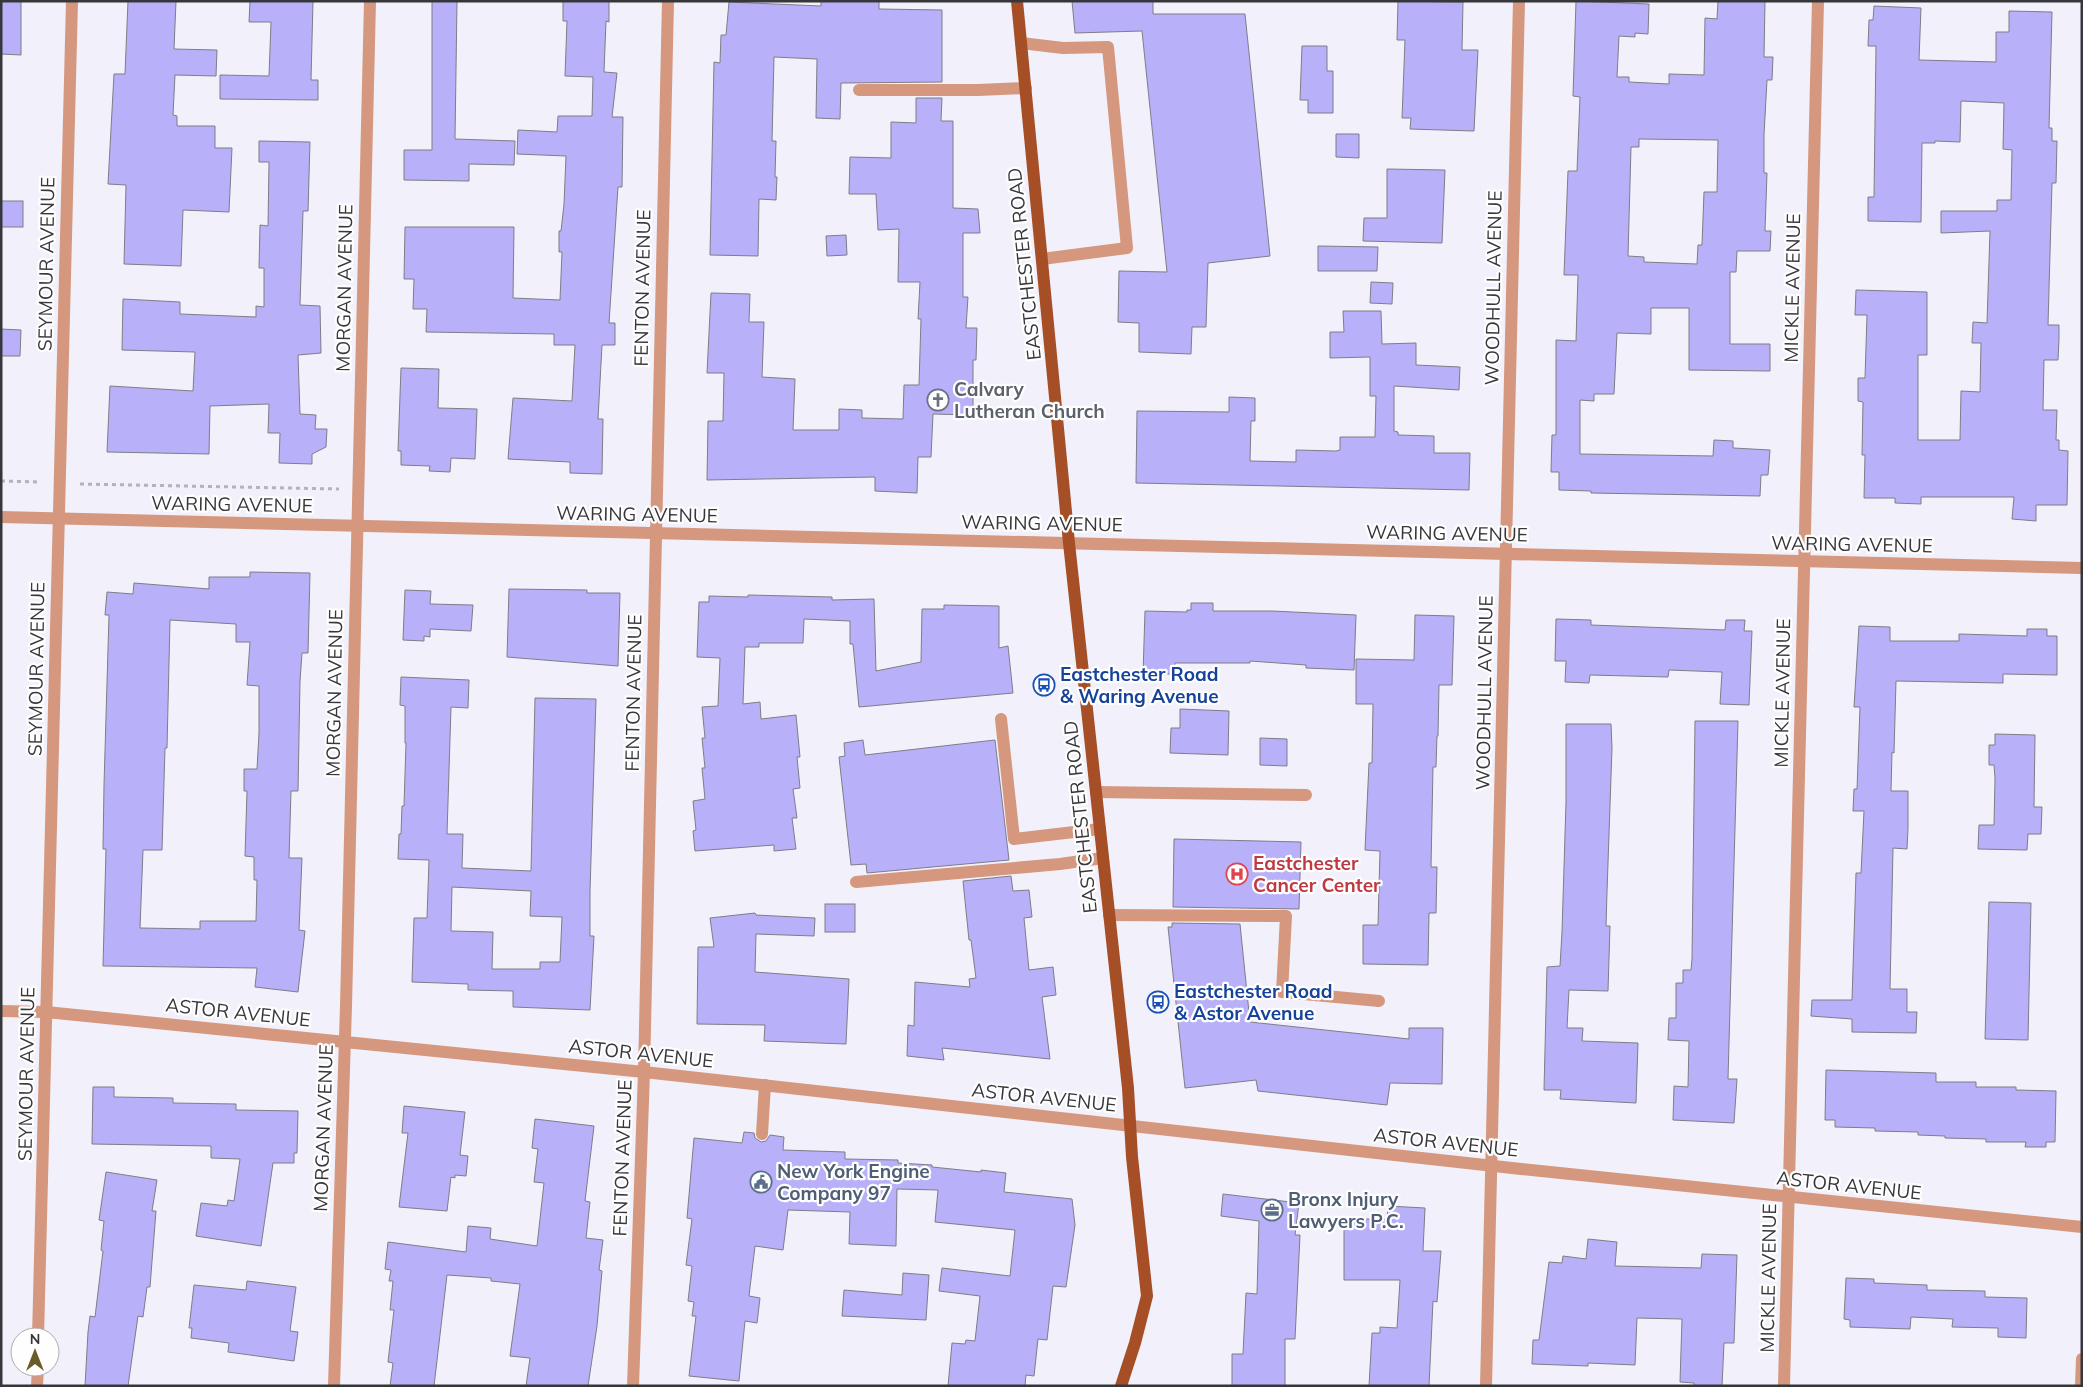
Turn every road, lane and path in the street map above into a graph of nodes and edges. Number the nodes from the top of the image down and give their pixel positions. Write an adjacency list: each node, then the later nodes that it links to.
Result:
1 (72, 1): 16 (street, SEYMOUR AVENUE)
2 (370, 1): 17 (street, MORGAN AVENUE)
3 (668, 1): 18 (street, FENTON AVENUE)
4 (1017, 1): 7 (main road, EASTCHESTER ROAD)
5 (1519, 1): 20 (street, WOODHULL AVENUE)
6 (1818, 1): 21 (street, MICKLE AVENUE)
7 (1022, 43): 8 (main road, EASTCHESTER ROAD); 10 (street)
8 (1026, 88): 9 (street); 10 (main road, EASTCHESTER ROAD)
9 (859, 90)
10 (1042, 259): 19 (main road, EASTCHESTER ROAD)
11 (1, 481): 12 (path)
12 (42, 482)
13 (80, 484): 14 (path)
14 (339, 489)
15 (1, 517): 16 (street, WARING AVENUE)
16 (59, 518): 17 (street, WARING AVENUE); 32 (street, SEYMOUR AVENUE)
17 (357, 526): 18 (street, WARING AVENUE); 33 (street, MORGAN AVENUE)
18 (655, 533): 19 (street, WARING AVENUE); 34 (street, FENTON AVENUE)
19 (1069, 543): 20 (street, WARING AVENUE); 24 (main road, EASTCHESTER ROAD)
20 (1506, 554): 21 (street, WARING AVENUE); 38 (street, WOODHULL AVENUE)
21 (1804, 561): 22 (street, WARING AVENUE); 39 (street, MICKLE AVENUE)
22 (2082, 568)
23 (1002, 719): 26 (street)
24 (1096, 792): 25 (street); 26 (main road, EASTCHESTER ROAD)
25 (1306, 795)
26 (1100, 829): 27 (main road, EASTCHESTER ROAD)
27 (1103, 858): 28 (street); 29 (main road, EASTCHESTER ROAD)
28 (856, 882)
29 (1109, 915): 30 (street); 36 (main road, EASTCHESTER ROAD)
30 (1379, 1001)
31 (1, 1011): 32 (street, ASTOR AVENUE)
32 (46, 1012): 33 (street, ASTOR AVENUE); 41 (street, SEYMOUR AVENUE)
33 (345, 1042): 34 (street, ASTOR AVENUE); 43 (street, MORGAN AVENUE)
34 (644, 1072): 35 (street, ASTOR AVENUE); 44 (street, FENTON AVENUE)
35 (765, 1085): 36 (street, ASTOR AVENUE); 37 (street)
36 (1131, 1126): 38 (street, ASTOR AVENUE); 45 (main road, EASTCHESTER ROAD)
37 (762, 1134)
38 (1492, 1165): 39 (street, ASTOR AVENUE); 46 (street, WOODHULL AVENUE)
39 (1788, 1197): 40 (street, ASTOR AVENUE); 47 (street, MICKLE AVENUE)
40 (2082, 1227)
41 (38, 1327)
42 (2082, 1359): 48 (street)
43 (334, 1386)
44 (633, 1386)
45 (1121, 1386)
46 (1486, 1386)
47 (1784, 1386)
48 (2081, 1386)

